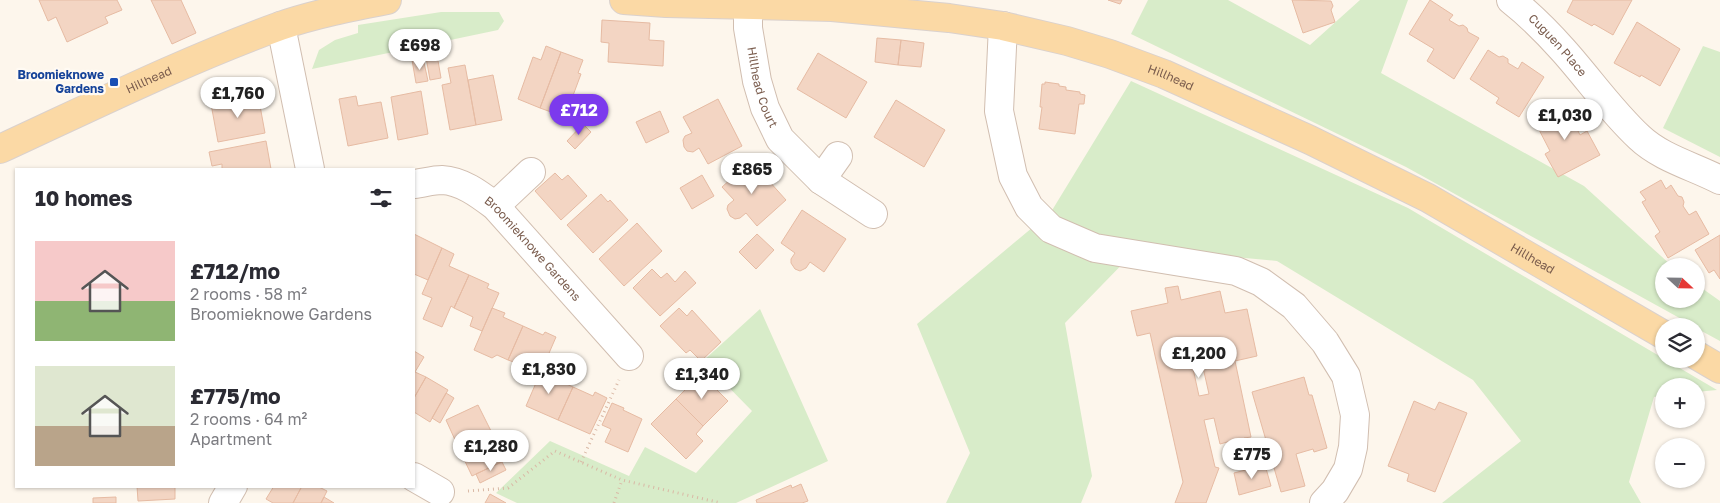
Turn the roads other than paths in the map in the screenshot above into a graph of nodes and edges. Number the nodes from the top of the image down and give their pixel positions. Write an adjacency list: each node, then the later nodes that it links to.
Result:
1 (387, 0): 5 (main road, Hillhead)
2 (624, 0): 4 (main road, Hillhead)
3 (1511, 0): 12 (street, Cuguen Place)
4 (748, 4): 6 (main road, Hillhead); 11 (street, Hillhead Court)
5 (281, 26): 7 (main road, Hillhead); 9 (street)
6 (1003, 26): 16 (main road, Hillhead); 24 (street)
7 (0, 148)
8 (838, 156): 11 (street)
9 (310, 168)
10 (531, 172): 14 (street)
11 (821, 180): 15 (street, Hillhead Court)
12 (1720, 180)
13 (415, 184): 14 (street, Broomieknowe Gardens)
14 (494, 206): 17 (street, Broomieknowe Gardens)
15 (873, 214)
16 (1655, 331)
17 (629, 356)
18 (1705, 360): 19 (main road)
19 (1720, 369)
20 (415, 485): 22 (street)
21 (232, 488): 23 (street)
22 (440, 492)
23 (224, 503)
24 (1324, 503)

